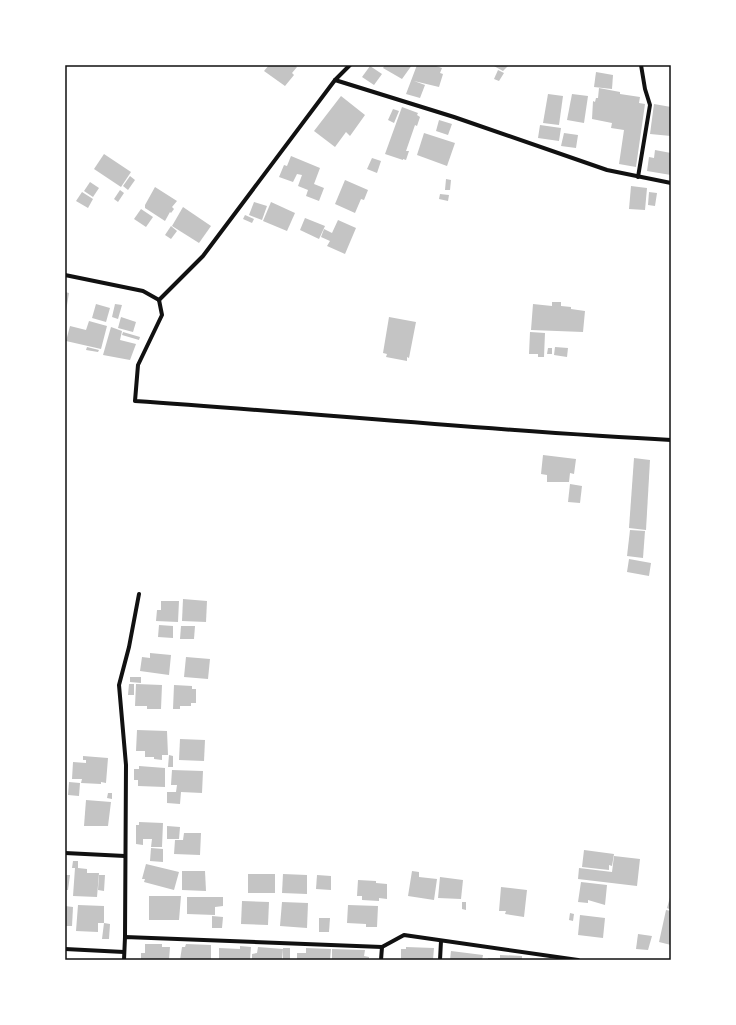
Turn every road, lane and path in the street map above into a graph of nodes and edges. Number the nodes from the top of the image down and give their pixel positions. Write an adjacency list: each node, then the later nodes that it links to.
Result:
1 (350, 65): 3 (street)
2 (641, 65): 4 (street)
3 (335, 80): 4 (street); 7 (street)
4 (638, 177): 5 (street)
5 (671, 183)
6 (65, 275): 7 (street)
7 (159, 300): 8 (street)
8 (671, 440)
9 (139, 594): 11 (street)
10 (65, 853): 11 (street)
11 (126, 856): 12 (street)
12 (125, 937): 14 (street); 16 (street)
13 (441, 941): 14 (street); 19 (street); 20 (street)
14 (382, 947): 18 (street)
15 (65, 949): 16 (street)
16 (124, 952): 17 (street)
17 (124, 960)
18 (381, 960)
19 (440, 960)
20 (578, 960)

